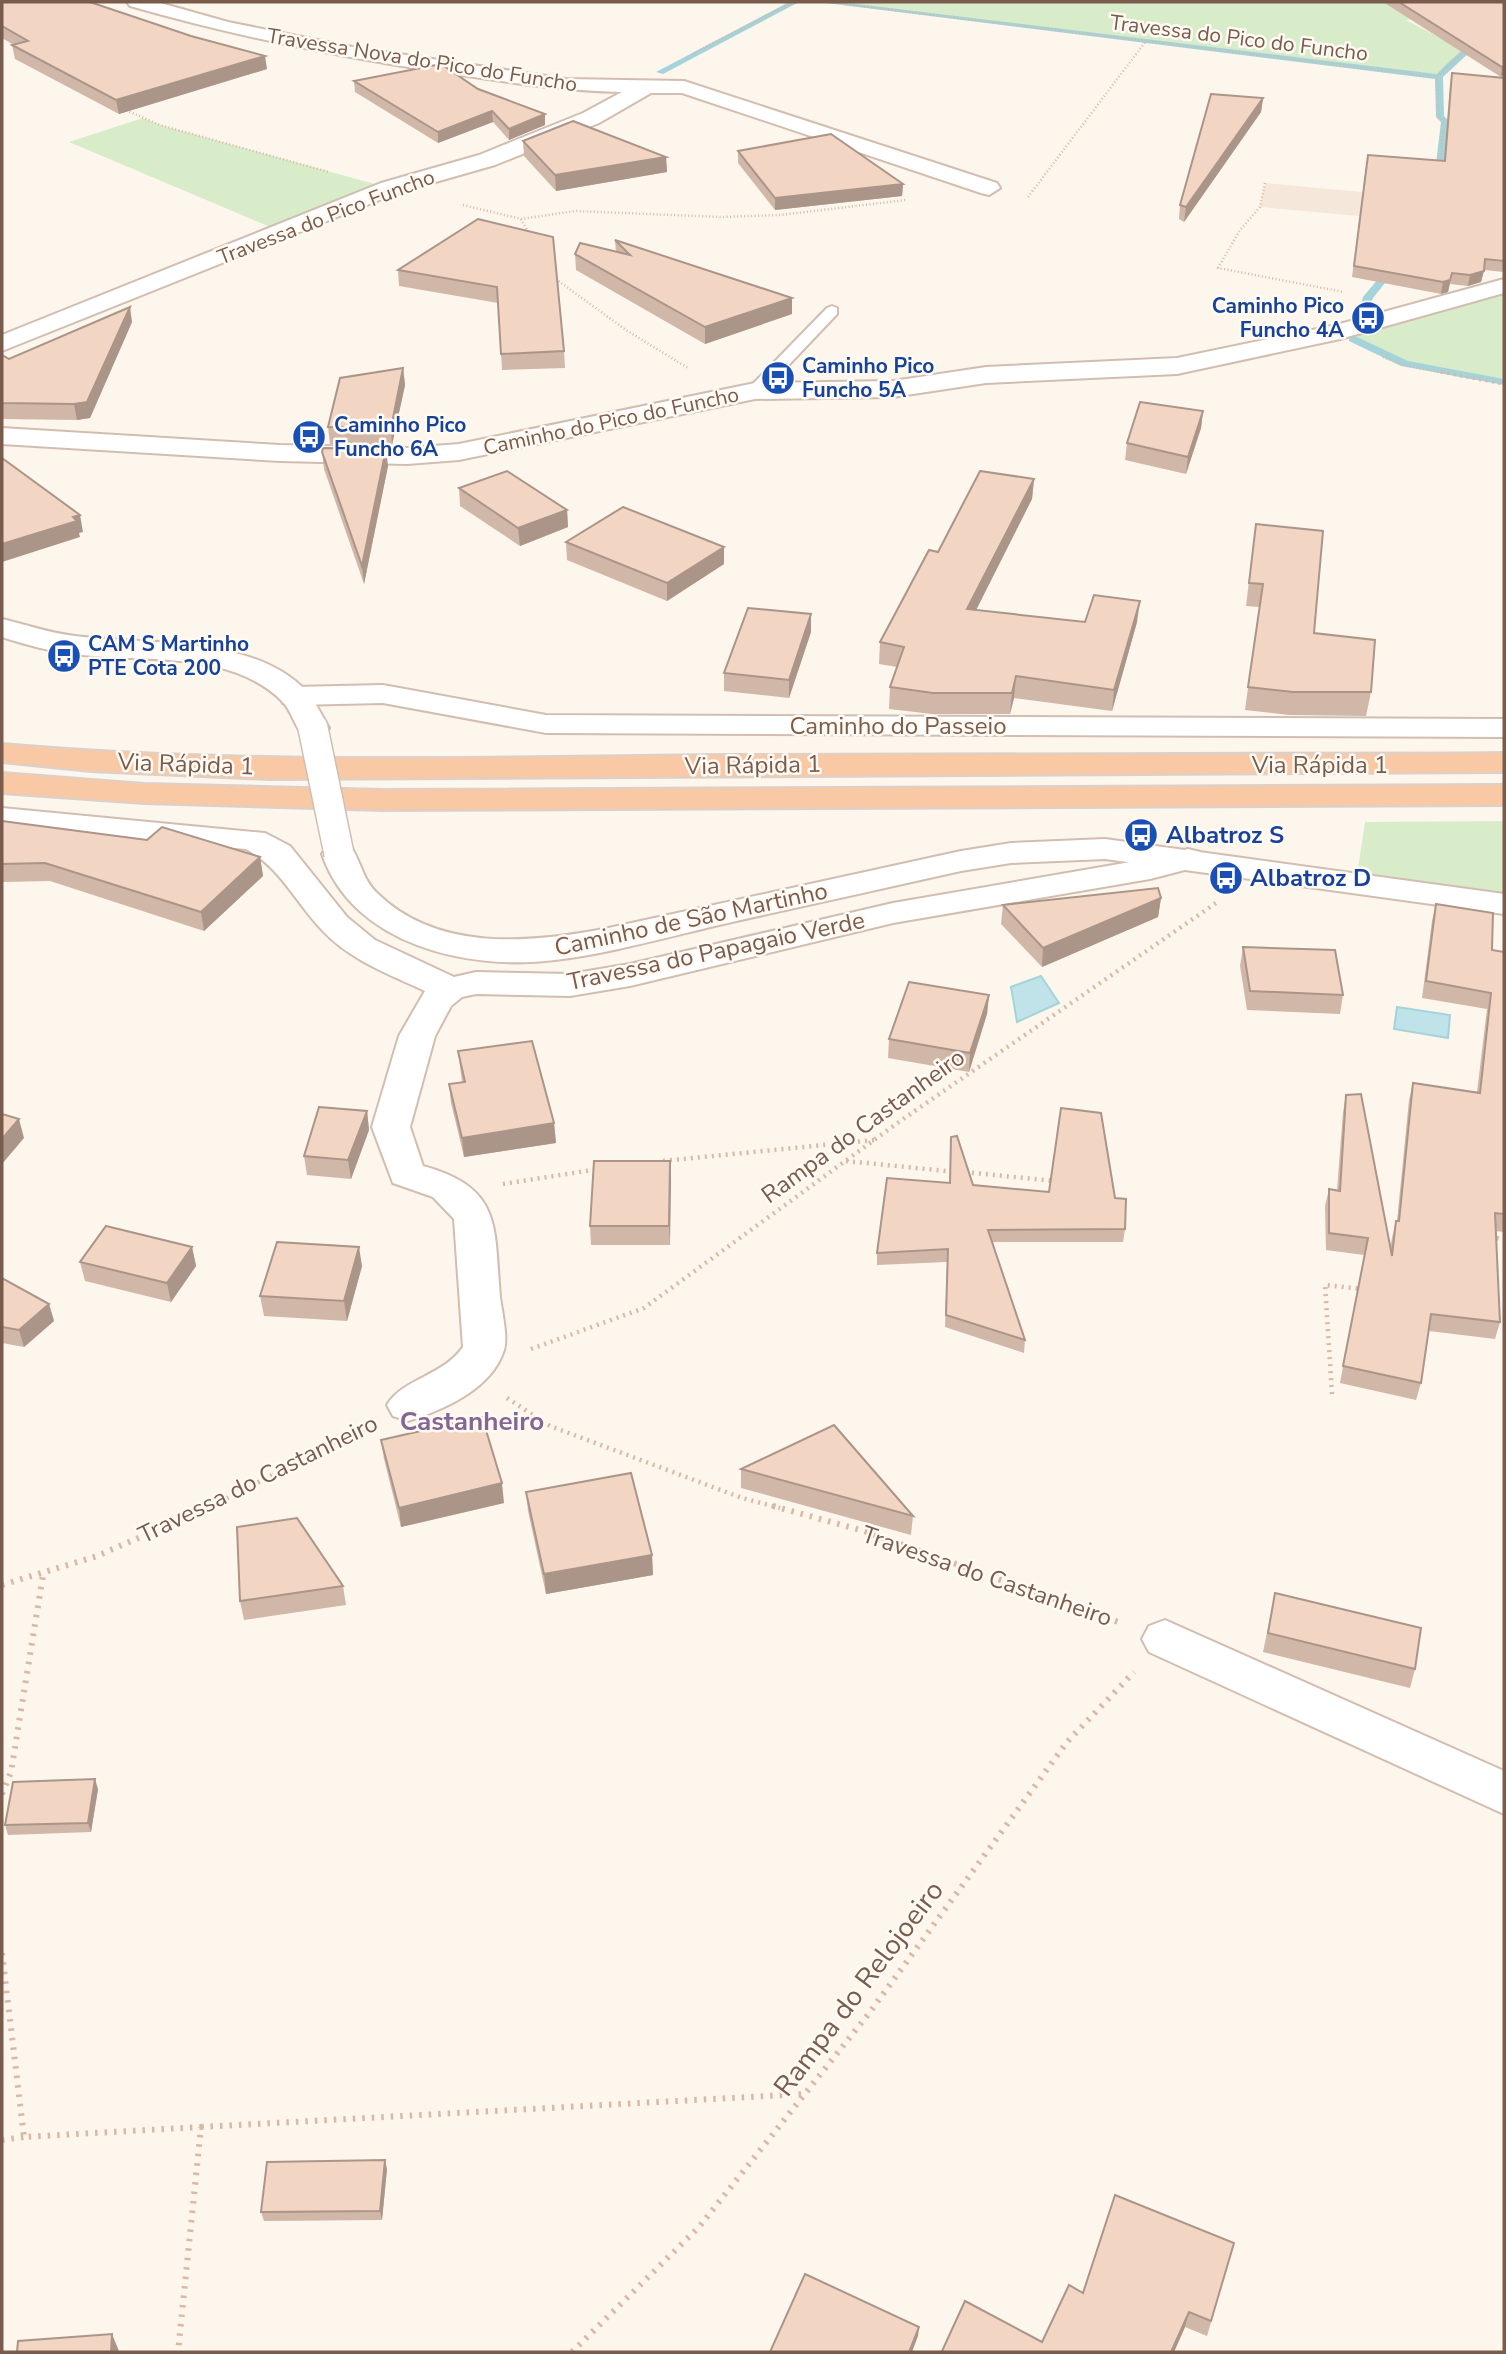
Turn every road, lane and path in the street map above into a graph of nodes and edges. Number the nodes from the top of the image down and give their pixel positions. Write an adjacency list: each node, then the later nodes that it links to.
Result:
1 (137, 2): 6 (street, Travessa Nova do Pico do Funcho)
2 (793, 2): 6 (path)
3 (829, 2): 5 (path, Travessa do Pico do Funcho)
4 (1473, 45): 5 (path)
5 (1437, 77): 7 (path)
6 (648, 86): 9 (street, Travessa Nova do Pico do Funcho); 16 (street, Travessa do Pico Funcho)
7 (1438, 174)
8 (1265, 183): 15 (path)
9 (989, 188)
10 (521, 219): 11 (path)
11 (535, 243)
12 (549, 274): 18 (path)
13 (1504, 286): 15 (street, Caminho do Pico do Funcho)
14 (832, 311): 18 (lane)
15 (1340, 332): 17 (path); 18 (street, Caminho do Pico do Funcho)
16 (2, 344)
17 (1504, 384)
18 (755, 391): 19 (street, Caminho do Pico do Funcho)
19 (2, 436)
20 (2, 628): 21 (street, Caminho de São Martinho)
21 (294, 696): 22 (street, Caminho do Passeio); 28 (street, Caminho de São Martinho, bridge)
22 (1504, 728)
23 (2, 753): 24 (highway, Via Rápida 1)
24 (1504, 763)
25 (2, 783): 26 (highway, Via Rápida 1)
26 (1504, 795)
27 (2, 818): 31 (street)
28 (1188, 859): 29 (street, Caminho de São Martinho); 31 (street, Travessa do Papagaio Verde)
29 (1260, 872): 30 (street, Caminho de São Martinho); 32 (path, Rampa do Castanheiro)
30 (1504, 904)
31 (450, 989): 37 (street)
32 (874, 1140): 33 (path, Rampa do Castanheiro); 34 (path)
33 (845, 1161): 36 (path); 41 (path, Rampa do Castanheiro)
34 (651, 1162)
35 (611, 1167): 37 (path)
36 (1060, 1182)
37 (454, 1191): 41 (street)
38 (1482, 1235): 39 (path)
39 (1504, 1240)
40 (1366, 1289): 42 (path)
41 (468, 1372): 43 (street, Travessa do Castanheiro); 46 (path, Travessa do Castanheiro)
42 (1332, 1394)
43 (408, 1405): 44 (path, Travessa do Castanheiro)
44 (43, 1575): 45 (path, Travessa do Castanheiro); 48 (path)
45 (2, 1585)
46 (1166, 1639): 47 (street); 50 (path, Rampa do Relojoeiro)
47 (1504, 1793)
48 (2, 1794)
49 (2, 1953): 52 (path)
50 (804, 2094): 51 (path); 55 (path, Rampa do Relojoeiro)
51 (201, 2127): 52 (path); 54 (path)
52 (24, 2137): 53 (path)
53 (2, 2140)
54 (178, 2352)
55 (572, 2352)

